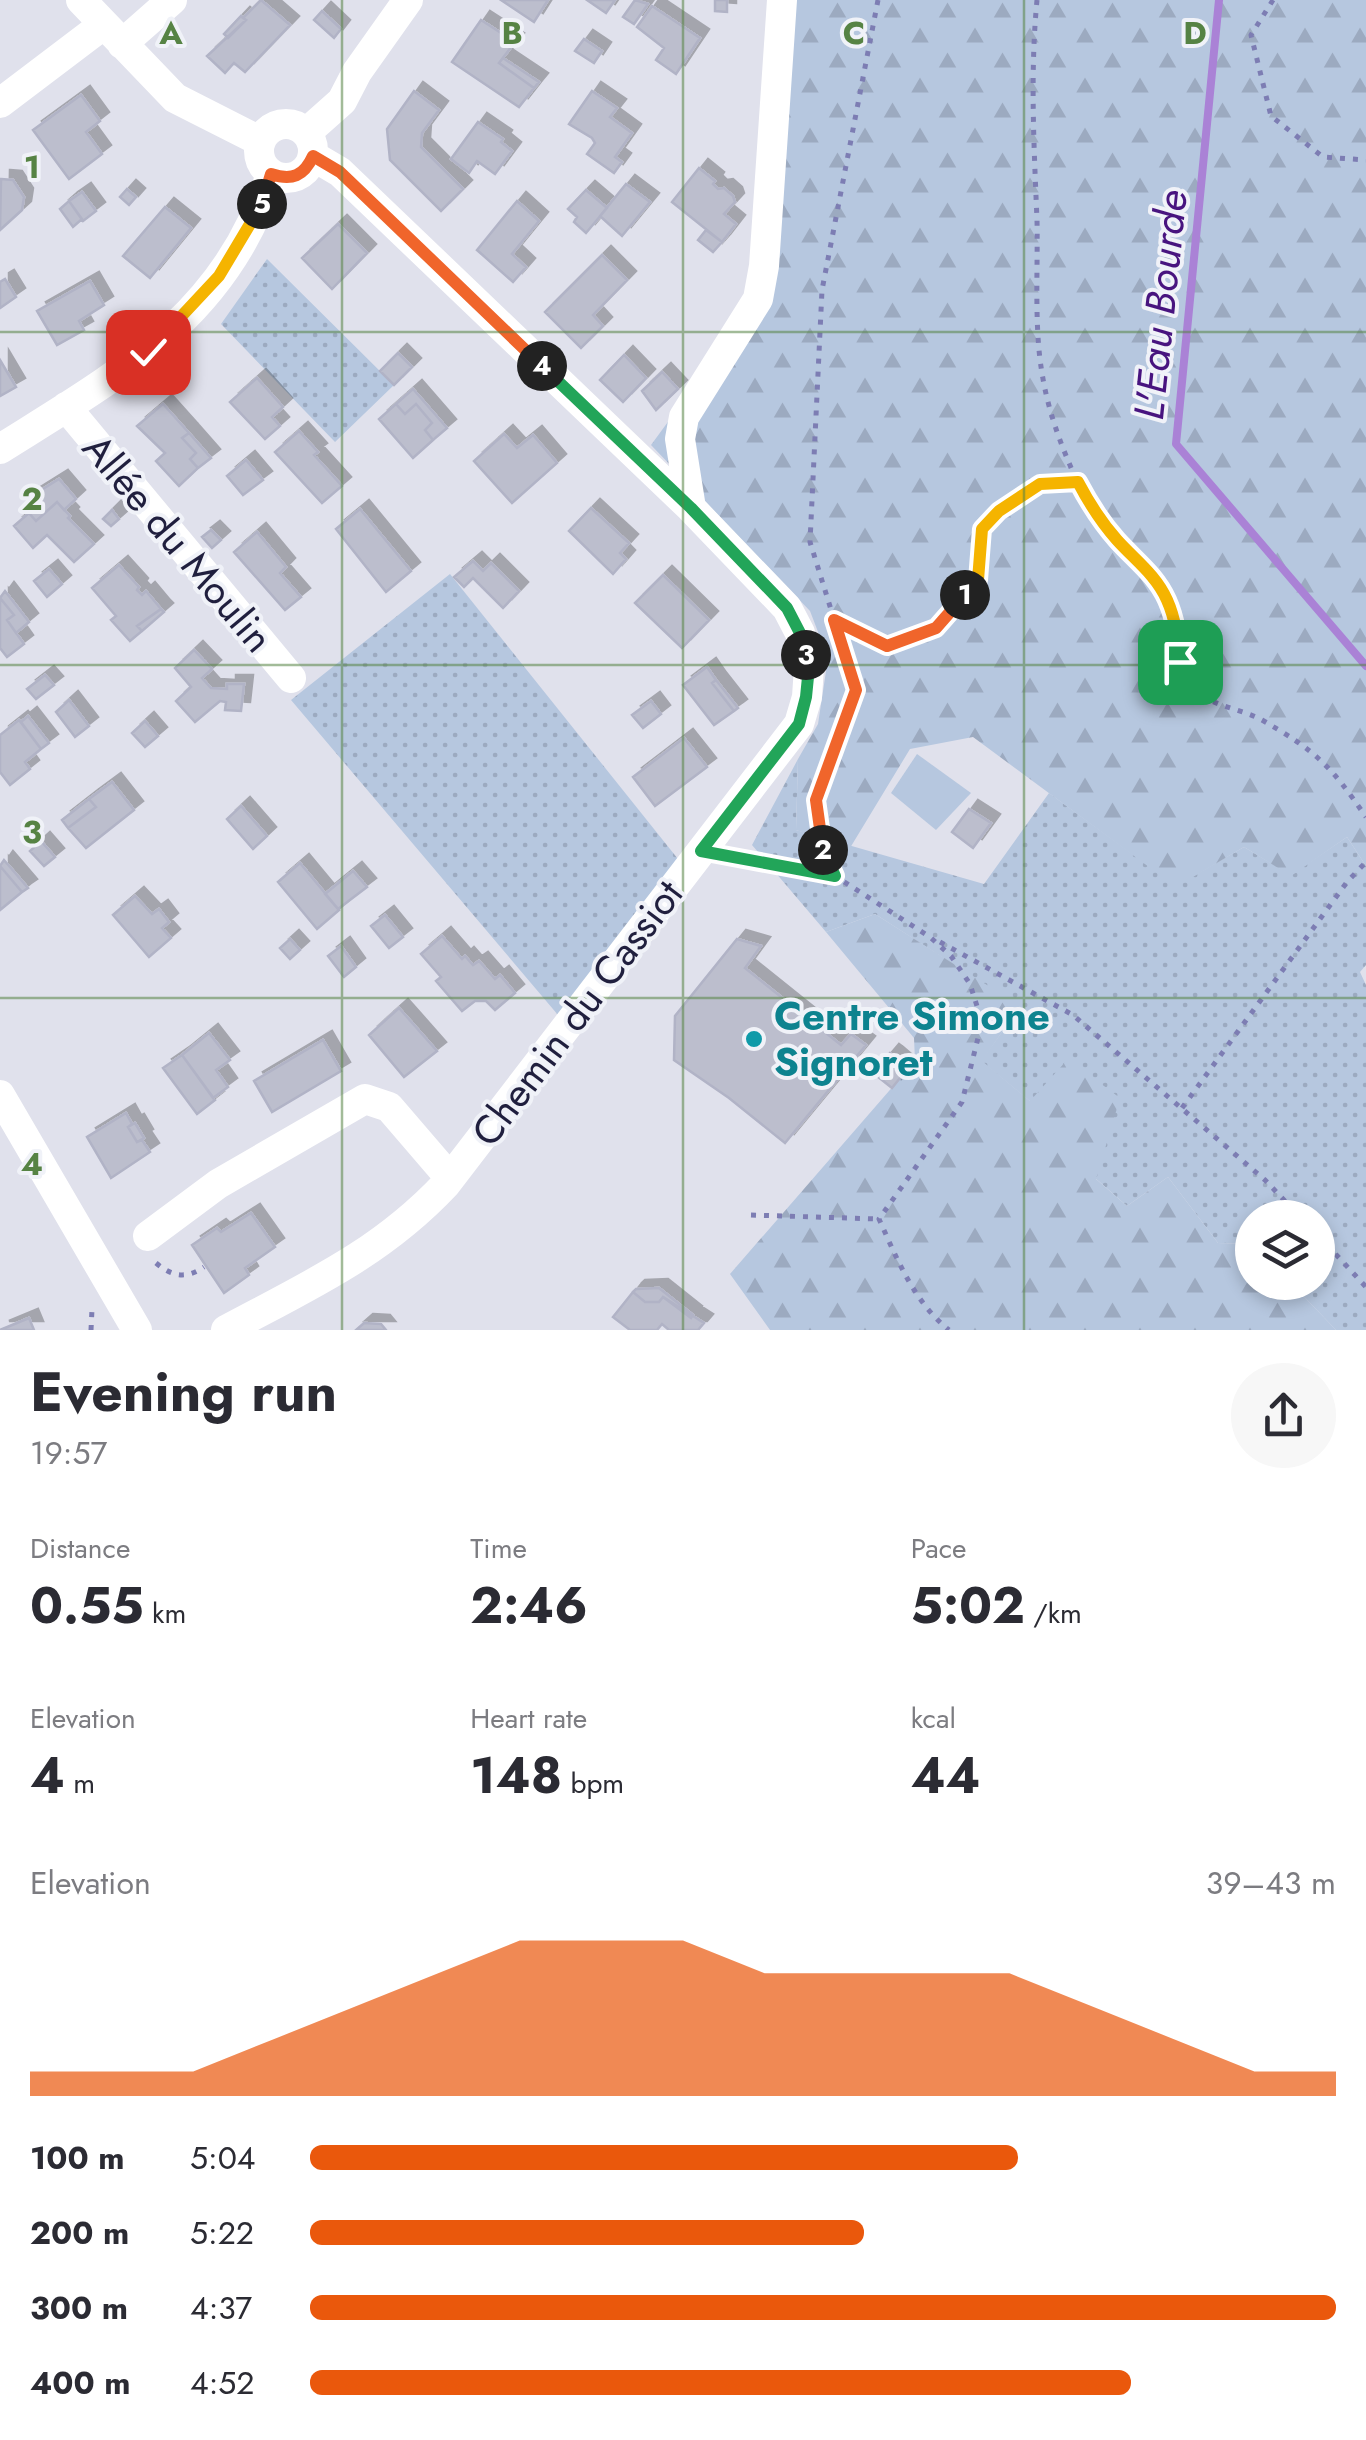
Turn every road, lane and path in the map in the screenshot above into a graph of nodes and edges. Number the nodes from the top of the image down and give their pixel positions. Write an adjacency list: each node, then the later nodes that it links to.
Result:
1 (81, 0): 8 (street)
2 (172, 0): 8 (street)
3 (408, 0): 11 (street)
4 (782, 0): 17 (street)
5 (878, 0): 18 (path)
6 (1037, 0): 16 (path)
7 (1274, 0): 12 (path)
8 (113, 34): 9 (street); 10 (street)
9 (0, 103)
10 (260, 140): 11 (street); 13 (street)
11 (310, 144): 13 (street); 17 (street, Chemin du Cassiot)
12 (1366, 160)
13 (271, 174): 14 (street)
14 (66, 407): 15 (street); 19 (street, Allée du Moulin)
15 (0, 449)
16 (1078, 482): 18 (path); 20 (path)
17 (691, 508): 21 (street, Chemin du Cassiot)
18 (834, 620): 23 (path)
19 (291, 678)
20 (1366, 817)
21 (701, 851): 23 (path); 27 (street, Chemin du Cassiot)
22 (1366, 862): 26 (path)
23 (835, 876): 24 (path)
24 (930, 937): 26 (path); 30 (path)
25 (0, 1095): 36 (street)
26 (1182, 1108): 28 (path)
27 (450, 1178): 31 (street); 37 (street, Chemin du Cassiot)
28 (1283, 1200)
29 (751, 1214): 30 (path)
30 (879, 1219): 35 (path)
31 (148, 1245): 33 (path)
32 (1335, 1254): 34 (path)
33 (204, 1267)
34 (1366, 1287)
35 (946, 1329)
36 (136, 1330)
37 (226, 1330)

